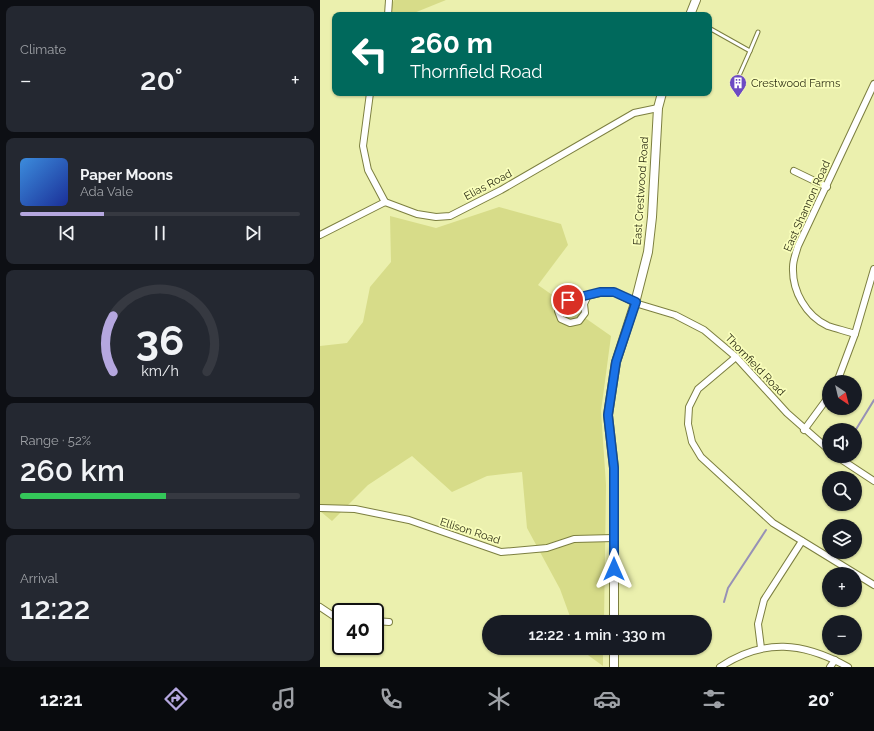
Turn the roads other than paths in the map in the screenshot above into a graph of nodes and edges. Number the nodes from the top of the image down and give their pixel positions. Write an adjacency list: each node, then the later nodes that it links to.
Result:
1 (389, 0): 3 (street)
2 (696, 0): 4 (street)
3 (388, 12)
4 (691, 12)
5 (712, 30): 7 (lane)
6 (758, 32): 7 (lane)
7 (750, 51): 8 (lane)
8 (738, 78)
9 (874, 84): 14 (street, East Shannon Road)
10 (370, 96): 15 (street)
11 (661, 96): 12 (street, East Crestwood Road)
12 (658, 108): 15 (street, Elias Road); 19 (street, East Crestwood Road)
13 (794, 171): 14 (street)
14 (827, 187): 20 (street, East Shannon Road)
15 (385, 202): 16 (street)
16 (320, 236)
17 (874, 269): 20 (street)
18 (588, 295): 18 (street, Thornfield Road); 19 (street, Thornfield Road)
19 (636, 302): 21 (street, Thornfield Road); 29 (street, East Crestwood Road)
20 (855, 334): 22 (street)
21 (736, 357): 24 (street, Thornfield Road); 30 (street)
22 (840, 375)
23 (822, 406): 24 (street)
24 (804, 430): 25 (street, Thornfield Road)
25 (822, 444)
26 (847, 463): 27 (street)
27 (874, 481)
28 (320, 508): 29 (street, Ellison Road)
29 (614, 538): 34 (street, East Crestwood Road)
30 (802, 541): 31 (street); 37 (street)
31 (874, 585)
32 (320, 607): 33 (street)
33 (332, 615)
34 (614, 615)
35 (384, 622): 36 (street)
36 (389, 622)
37 (761, 648): 39 (street); 41 (street)
38 (614, 655): 40 (street)
39 (835, 660): 42 (street); 43 (street)
40 (614, 667)
41 (720, 667)
42 (830, 667)
43 (848, 667)

